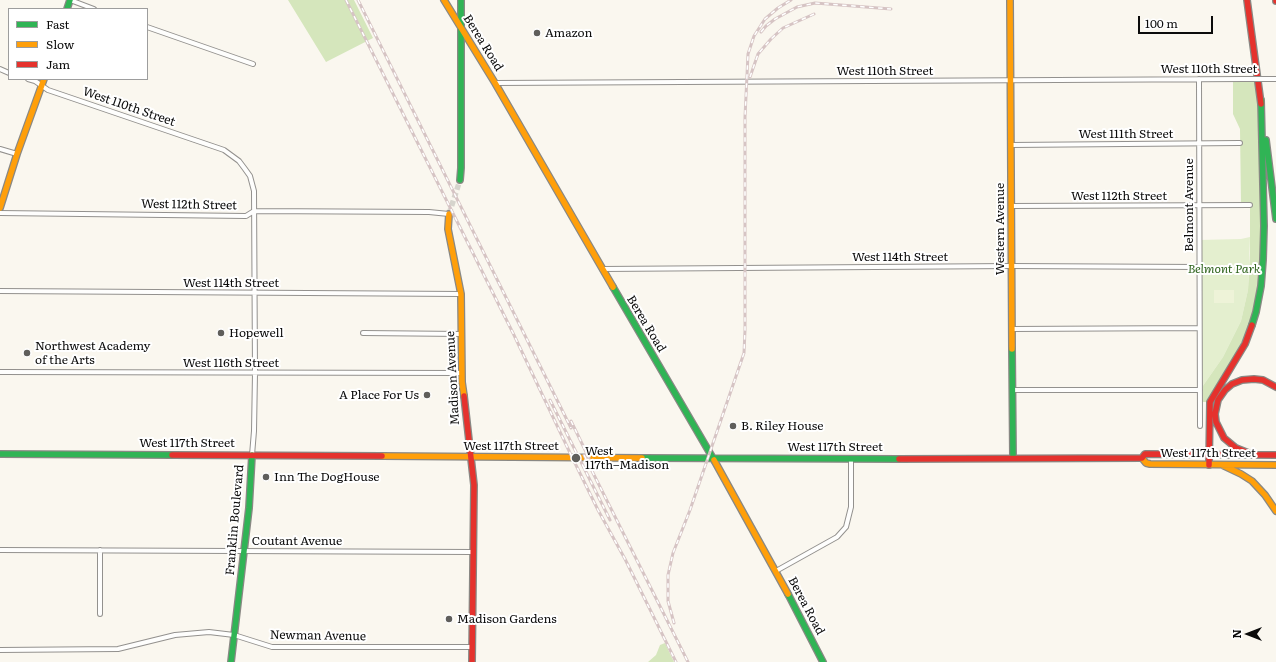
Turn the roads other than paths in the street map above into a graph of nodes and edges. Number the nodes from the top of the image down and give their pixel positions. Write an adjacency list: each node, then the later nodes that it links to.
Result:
1 (70, 0): 6 (street)
2 (444, 0): 8 (main road, Berea Road)
3 (461, 0): 8 (main road)
4 (1010, 0): 14 (main road, Western Avenue)
5 (1247, 0): 17 (main road)
6 (91, 8)
7 (148, 27): 9 (street)
8 (461, 29): 15 (main road, Berea Road); 24 (main road)
9 (254, 64)
10 (1199, 79): 11 (street, West 110th Street, bridge); 14 (street, West 110th Street); 19 (street, Belmont Avenue)
11 (1276, 79)
12 (30, 80): 16 (street, West 110th Street)
13 (44, 80): 16 (main road)
14 (1010, 80): 15 (street, West 110th Street); 20 (main road, Western Avenue)
15 (495, 83): 35 (main road, Berea Road)
16 (42, 85): 22 (street, West 110th Street); 23 (main road)
17 (1261, 100): 32 (main road); 52 (main road)
18 (1240, 143): 19 (street, West 111th Street)
19 (1199, 144): 20 (street, West 111th Street); 27 (street, Belmont Avenue)
20 (1011, 145): 26 (main road, Western Avenue)
21 (0, 149): 23 (street)
22 (224, 150): 29 (street, Franklin Boulevard)
23 (17, 154): 28 (main road)
24 (460, 180)
25 (1250, 204): 27 (street, West 112th Street)
26 (1011, 206): 27 (street, West 112th Street); 33 (main road, Western Avenue)
27 (1199, 206): 34 (street, Belmont Avenue)
28 (0, 208)
29 (254, 211): 30 (street, West 112th Street); 31 (street, West 112th Street); 37 (street, Franklin Boulevard)
30 (0, 214)
31 (449, 214): 38 (main road, Madison Avenue)
32 (1276, 219)
33 (1011, 266): 34 (street, West 114th Street); 35 (street, West 114th Street); 39 (main road, Western Avenue)
34 (1199, 267): 40 (street, Belmont Avenue)
35 (602, 269): 56 (main road, Berea Road)
36 (0, 291): 37 (street, West 114th Street)
37 (254, 293): 38 (street, West 114th Street); 44 (street, Franklin Boulevard)
38 (461, 294): 42 (main road, Madison Avenue)
39 (1012, 328): 40 (street); 47 (main road, Western Avenue)
40 (1200, 328): 48 (street, Belmont Avenue)
41 (363, 333): 42 (street)
42 (462, 334): 45 (main road, Madison Avenue)
43 (0, 372): 44 (street, West 116th Street)
44 (255, 373): 45 (street, West 116th Street); 51 (street, Franklin Boulevard)
45 (462, 373): 55 (main road, Madison Avenue)
46 (1276, 387): 53 (main road)
47 (1012, 390): 48 (street); 58 (main road, Western Avenue)
48 (1200, 390): 49 (street, Belmont Avenue)
49 (1200, 426)
50 (0, 454): 51 (main road, West 117th Street)
51 (252, 454): 55 (main road, West 117th Street); 66 (main road, Franklin Boulevard)
52 (1208, 454): 53 (main road, West 117th Street); 59 (main road, West 117th Street); 61 (main road)
53 (1251, 454): 54 (main road, West 117th Street)
54 (1276, 455)
55 (470, 456): 56 (main road, West 117th Street); 67 (main road, Madison Avenue)
56 (712, 457): 57 (main road, West 117th Street); 68 (main road, Berea Road)
57 (851, 458): 58 (main road, West 117th Street); 68 (street)
58 (1013, 458): 59 (main road, West 117th Street)
59 (1142, 458): 61 (main road, West 117th Street)
60 (1276, 464): 62 (main road, West 117th Street)
61 (1209, 465): 62 (main road, West 117th Street)
62 (1222, 465): 63 (main road)
63 (1276, 511)
64 (0, 550): 65 (street, Coutant Avenue)
65 (100, 550): 66 (street, Coutant Avenue); 69 (street)
66 (244, 551): 67 (street, Coutant Avenue); 70 (main road, Franklin Boulevard)
67 (473, 552): 71 (main road, Madison Avenue)
68 (776, 571): 75 (main road, Berea Road)
69 (100, 614)
70 (234, 635): 71 (street, Newman Avenue); 72 (street, Newman Avenue); 73 (main road, Franklin Boulevard)
71 (472, 647): 74 (main road, Madison Avenue)
72 (0, 650)
73 (231, 662)
74 (472, 662)
75 (823, 662)

